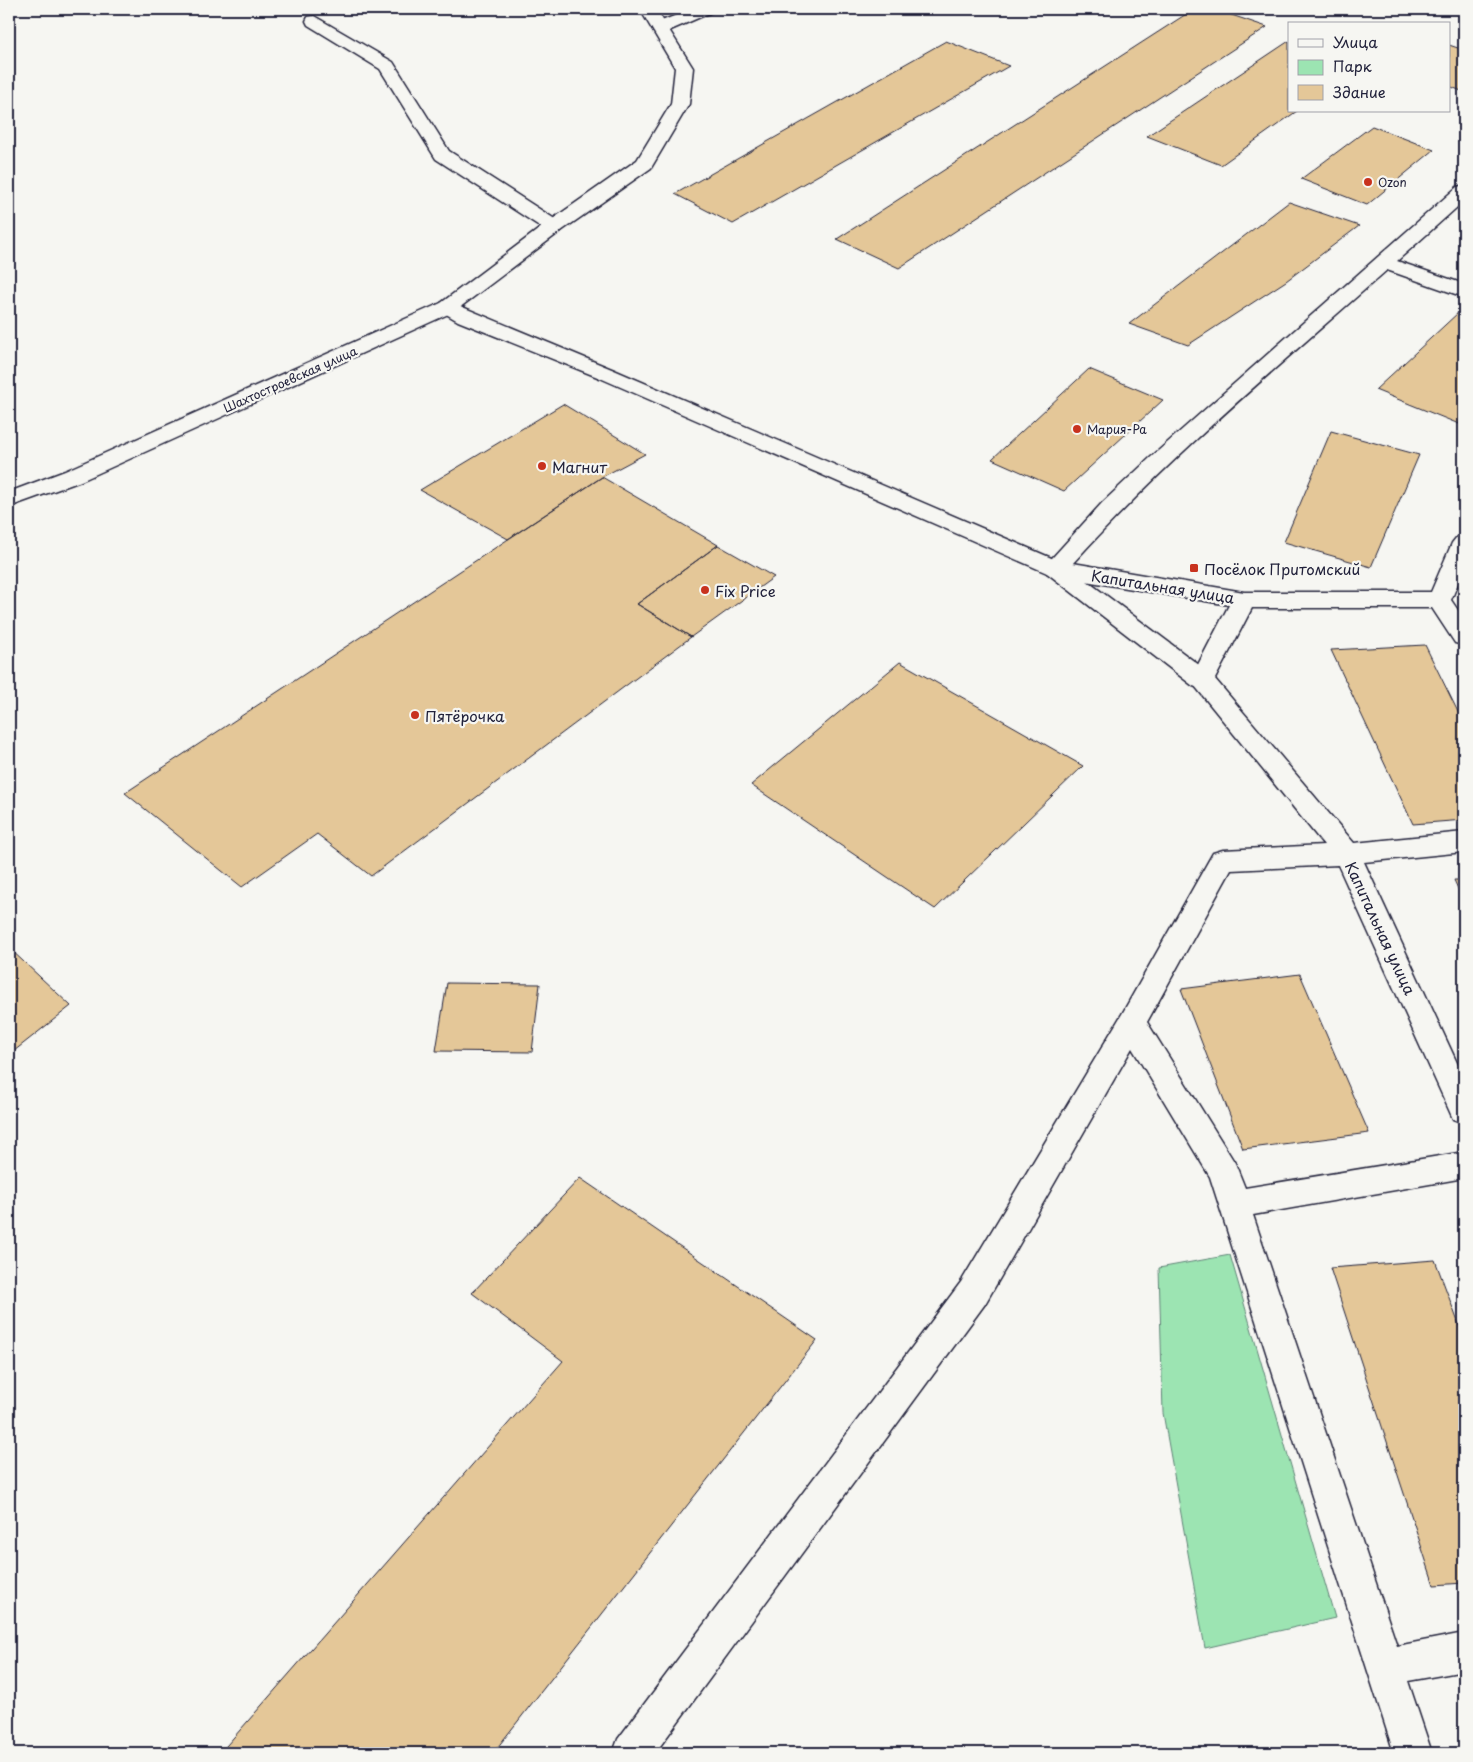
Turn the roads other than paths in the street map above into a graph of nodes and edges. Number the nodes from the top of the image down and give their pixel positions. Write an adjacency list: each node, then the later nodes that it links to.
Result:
1 (648, 9): 4 (street, Шахтостроевская улица)
2 (706, 9): 4 (street)
3 (314, 21): 6 (street)
4 (660, 28): 6 (street, Шахтостроевская улица)
5 (1464, 191): 7 (street)
6 (554, 227): 9 (street, Шахтостроевская улица)
7 (1383, 262): 8 (street); 12 (street)
8 (1464, 291)
9 (448, 307): 10 (street, Шахтостроевская улица); 12 (street)
10 (9, 500)
11 (1464, 543): 14 (street)
12 (1054, 568): 13 (street, Капитальная улица); 16 (street)
13 (1244, 600): 14 (street); 16 (street, Капитальная улица)
14 (1439, 600): 15 (street)
15 (1464, 637)
16 (1202, 680): 18 (street, Капитальная улица)
17 (1464, 842): 18 (street)
18 (1347, 854): 19 (street); 20 (street, Капитальная улица)
19 (1132, 1022): 22 (street); 25 (street)
20 (1464, 1110)
21 (1464, 1165): 22 (street)
22 (1234, 1204): 24 (street)
23 (1464, 1652): 24 (street)
24 (1384, 1667): 26 (street)
25 (632, 1753)
26 (1413, 1753)

